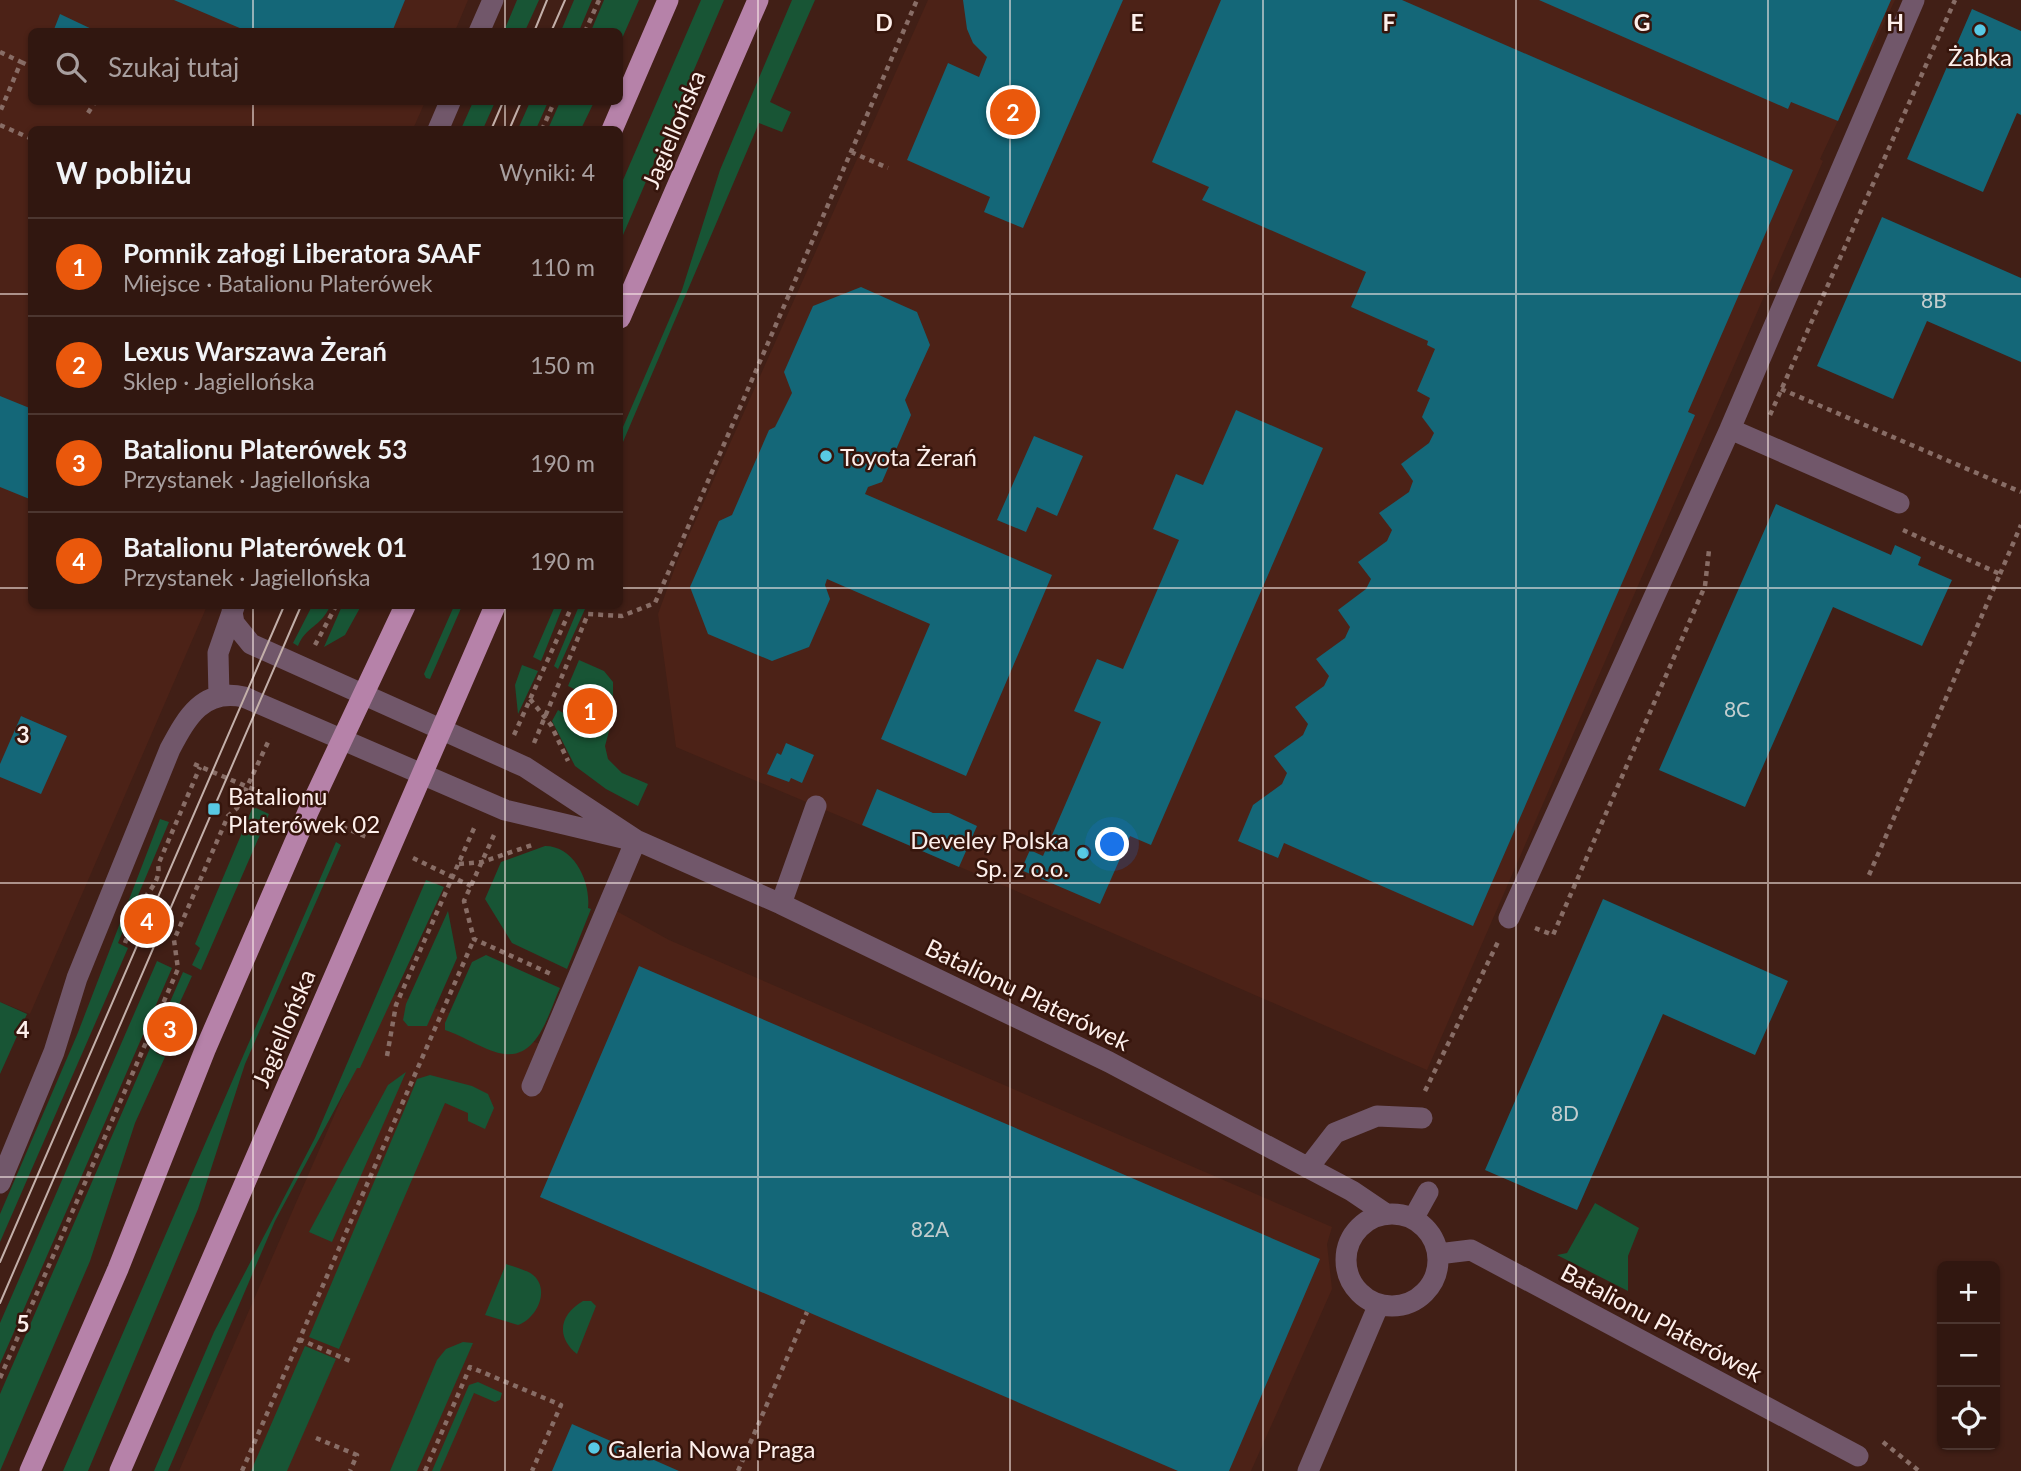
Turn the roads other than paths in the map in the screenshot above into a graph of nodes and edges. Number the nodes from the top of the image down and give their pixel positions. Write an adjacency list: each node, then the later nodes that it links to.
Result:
1 (493, 0): 5 (street)
2 (668, 0): 6 (main road)
3 (758, 0): 11 (main road, Jagiellońska)
4 (1914, 0): 12 (street)
5 (481, 28)
6 (623, 104)
7 (449, 105): 9 (street)
8 (623, 105): 10 (main road)
9 (440, 126)
10 (614, 126)
11 (623, 311)
12 (1730, 429): 13 (street); 25 (street)
13 (1899, 503)
14 (233, 609): 17 (street, Batalionu Platerówek); 18 (street)
15 (404, 609): 17 (main road)
16 (494, 609): 19 (main road, Jagiellońska)
17 (364, 695): 19 (street, Batalionu Platerówek); 20 (main road)
18 (219, 696): 20 (street, Batalionu Platerówek); 29 (street)
19 (441, 730): 21 (main road, Jagiellońska); 23 (street, Batalionu Platerówek)
20 (342, 739): 21 (street, Batalionu Platerówek); 36 (main road)
21 (422, 774): 23 (street, Batalionu Platerówek); 37 (main road, Jagiellońska)
22 (816, 806): 24 (street)
23 (636, 841): 24 (street, Batalionu Platerówek); 26 (street)
24 (781, 904): 28 (street, Batalionu Platerówek)
25 (1509, 918)
26 (532, 1086)
27 (1422, 1118): 28 (street)
28 (1308, 1168): 31 (street, Batalionu Platerówek)
29 (0, 1182)
30 (1428, 1192): 32 (street)
31 (1386, 1214): 32 (street, Batalionu Platerówek); 34 (street)
32 (1413, 1219): 33 (street)
33 (1438, 1254): 34 (street); 35 (street, Batalionu Platerówek)
34 (1379, 1304): 38 (street)
35 (1858, 1456)
36 (30, 1471)
37 (120, 1471)
38 (1308, 1471)

